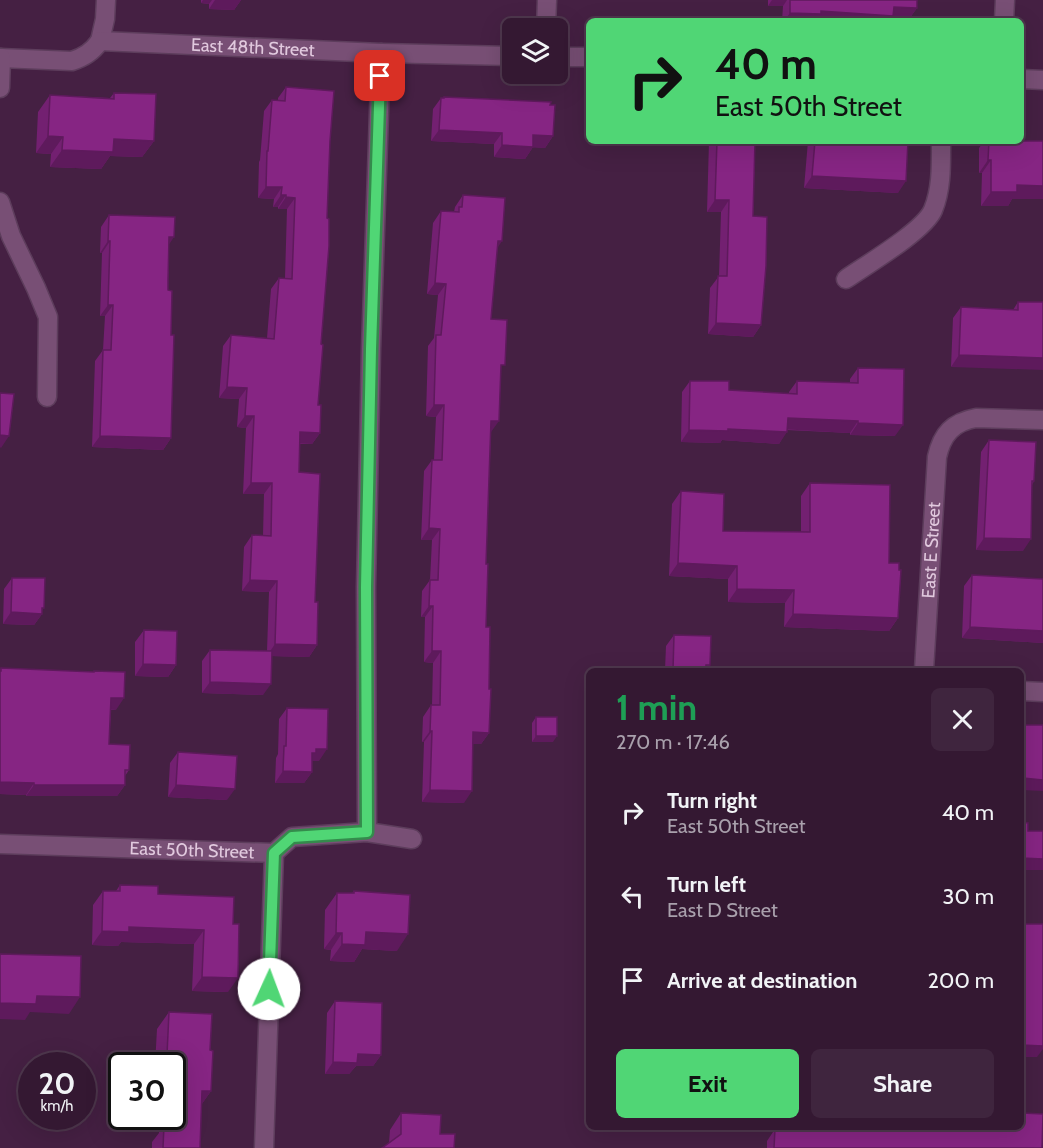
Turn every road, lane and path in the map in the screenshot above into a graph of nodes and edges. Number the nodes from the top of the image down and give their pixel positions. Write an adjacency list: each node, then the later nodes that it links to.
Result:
1 (106, 0): 6 (street)
2 (547, 0): 4 (street)
3 (1005, 0): 5 (street)
4 (546, 18)
5 (1004, 18)
6 (99, 41): 7 (street, East 48th Street); 11 (street)
7 (381, 53): 8 (street, East 48th Street); 23 (street)
8 (502, 56)
9 (568, 57): 10 (street)
10 (586, 57)
11 (1, 58): 14 (street)
12 (1024, 78): 13 (street)
13 (1043, 80)
14 (0, 88)
15 (941, 144): 17 (street)
16 (0, 201): 18 (street)
17 (846, 279)
18 (47, 397)
19 (1043, 420): 20 (street, East E Street)
20 (924, 668)
21 (1024, 691): 22 (street)
22 (1043, 692)
23 (367, 832): 24 (street, East 50th Street); 26 (street, East 50th Street)
24 (412, 840)
25 (0, 844): 26 (street, East 50th Street)
26 (274, 853): 27 (street)
27 (264, 1148)

